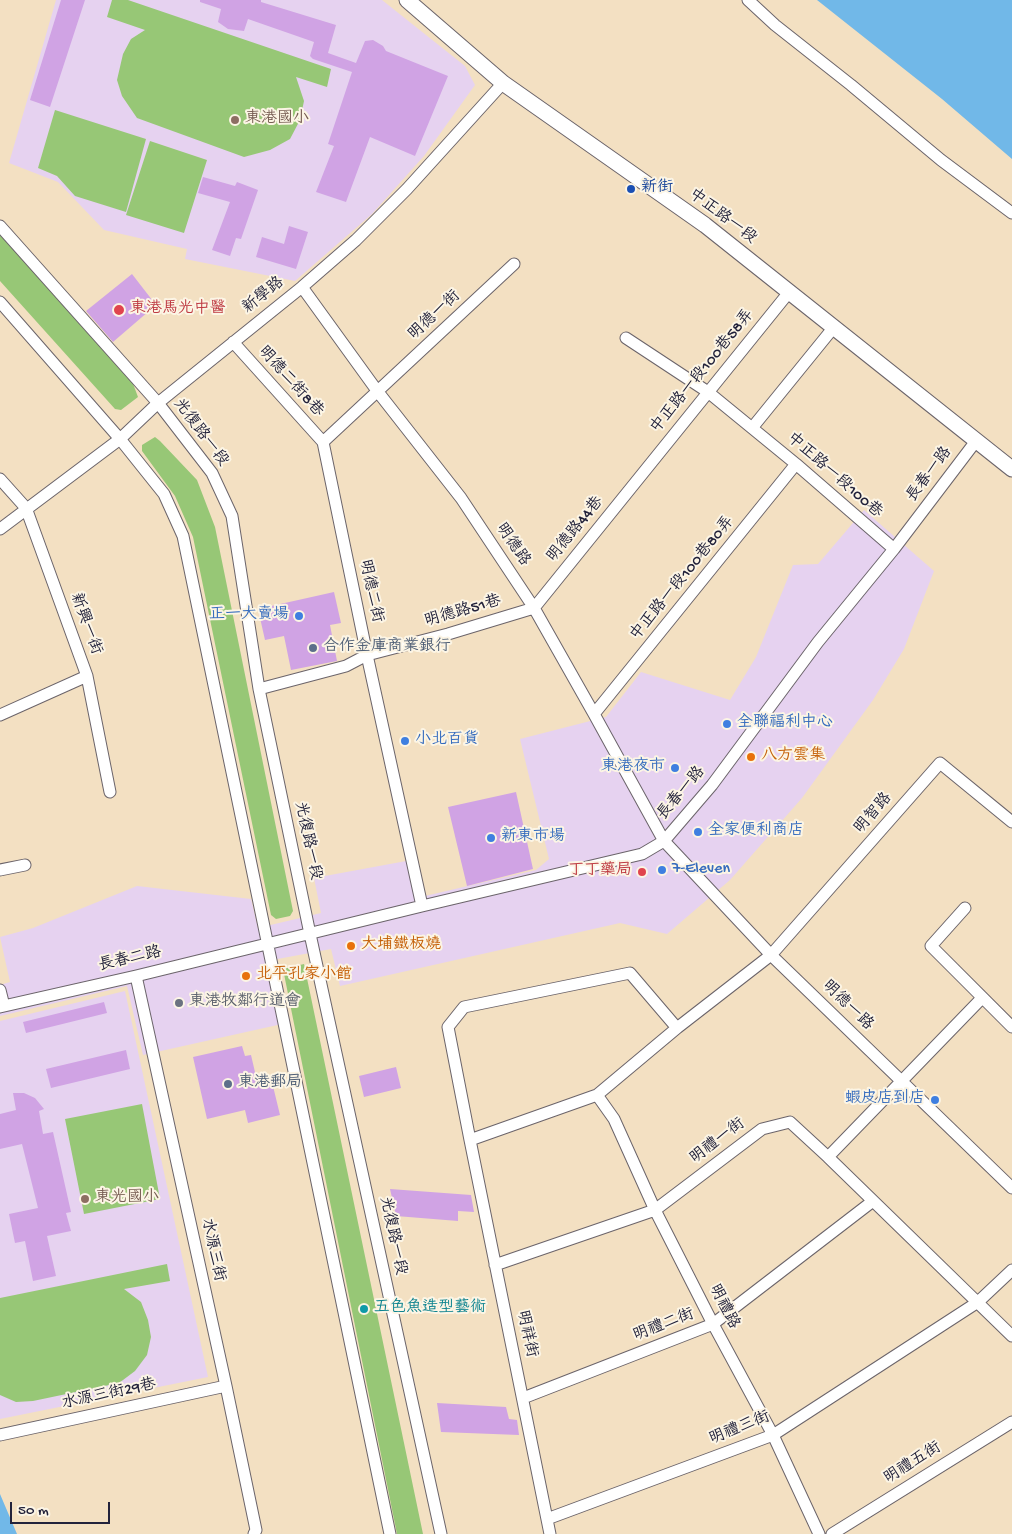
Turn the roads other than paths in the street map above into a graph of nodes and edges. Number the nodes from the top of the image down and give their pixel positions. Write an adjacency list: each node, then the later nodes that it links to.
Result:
1 (407, 0): 3 (main road, 中正路一段)
2 (748, 0): 4 (street)
3 (503, 83): 7 (street, 新學路); 8 (main road, 中正路一段)
4 (1012, 213)
5 (0, 226): 15 (street, 光復路一段)
6 (514, 264): 13 (street, 明德一街)
7 (302, 287): 12 (street, 新學路); 13 (street, 明德路)
8 (790, 291): 10 (main road, 中正路一段); 14 (street, 中正路一段100巷58弄)
9 (0, 302): 17 (street)
10 (834, 327): 16 (street); 18 (main road, 中正路一段)
11 (626, 338): 14 (street, 中正路一段100巷)
12 (233, 342): 15 (street, 新學路); 19 (street, 明德二街8巷)
13 (378, 392): 19 (street); 27 (street, 明德路)
14 (708, 392): 16 (street, 中正路一段100巷); 22 (street, 中正路一段100巷58弄)
15 (158, 404): 17 (street, 新學路); 30 (street, 光復路一段)
16 (752, 428): 20 (street, 中正路一段100巷)
17 (120, 439): 24 (street, 新學路); 41 (street)
18 (976, 441): 21 (main road, 中正路一段); 26 (street, 長春一路)
19 (323, 442): 28 (street, 明德二街)
20 (796, 464): 26 (street, 中正路一段100巷); 31 (street, 中正路一段100巷80弄)
21 (1012, 469)
22 (642, 473): 27 (street, 明德路44巷)
23 (0, 479): 24 (street, 新興一街)
24 (26, 508): 25 (street, 新學路); 29 (street, 新興一街)
25 (0, 529)
26 (894, 549): 35 (street, 長春一路)
27 (534, 608): 28 (street, 明德路51巷); 31 (street, 明德路)
28 (367, 655): 30 (street, 明德路51巷); 38 (street, 明德二街)
29 (87, 676): 32 (street); 33 (street, 新興一街)
30 (259, 689): 40 (street, 光復路一段)
31 (594, 714): 35 (street, 明德路)
32 (0, 716)
33 (110, 792)
34 (1012, 822): 42 (street, 明智路)
35 (664, 841): 38 (street, 長春一路); 42 (street, 明德一路)
36 (25, 865): 37 (street)
37 (0, 870)
38 (422, 906): 40 (street, 長春一路)
39 (965, 908): 45 (street)
40 (310, 934): 41 (street, 長春一路); 69 (street, 光復路一段)
41 (266, 944): 43 (street, 長春二路); 68 (street)
42 (771, 955): 47 (street); 49 (street, 明德一路)
43 (136, 976): 46 (street, 長春二路); 61 (street, 水源三街)
44 (0, 990): 46 (street)
45 (982, 998): 48 (street); 49 (street)
46 (2, 1007)
47 (678, 1028): 50 (street); 51 (street, 明祥街)
48 (1012, 1028)
49 (901, 1081): 52 (street); 53 (street, 明德一路)
50 (598, 1095): 51 (street); 55 (street, 明禮路)
51 (470, 1140): 56 (street, 明祥街)
52 (828, 1157): 54 (street, 明禮一街); 55 (street, 明禮一街)
53 (1012, 1188)
54 (872, 1202): 58 (street, 明禮一街); 59 (street, 明禮二街)
55 (655, 1210): 56 (street, 明禮一街); 59 (street, 明禮路)
56 (495, 1265): 62 (street, 明祥街)
57 (1012, 1270): 58 (street, 明禮三街)
58 (978, 1302): 60 (street, 明禮一街); 65 (street, 明禮三街)
59 (713, 1324): 62 (street, 明禮二街); 65 (street, 明禮路)
60 (1012, 1336)
61 (226, 1386): 64 (street, 水源三街29巷); 67 (street, 水源三街)
62 (522, 1398): 66 (street, 明祥街)
63 (1012, 1422): 72 (street, 明禮五街)
64 (0, 1435)
65 (774, 1435): 66 (street, 明禮三街); 71 (street, 明禮路)
66 (547, 1519): 70 (street, 明祥街)
67 (255, 1532)
68 (390, 1534)
69 (441, 1534)
70 (550, 1534)
71 (819, 1534)
72 (832, 1534)

